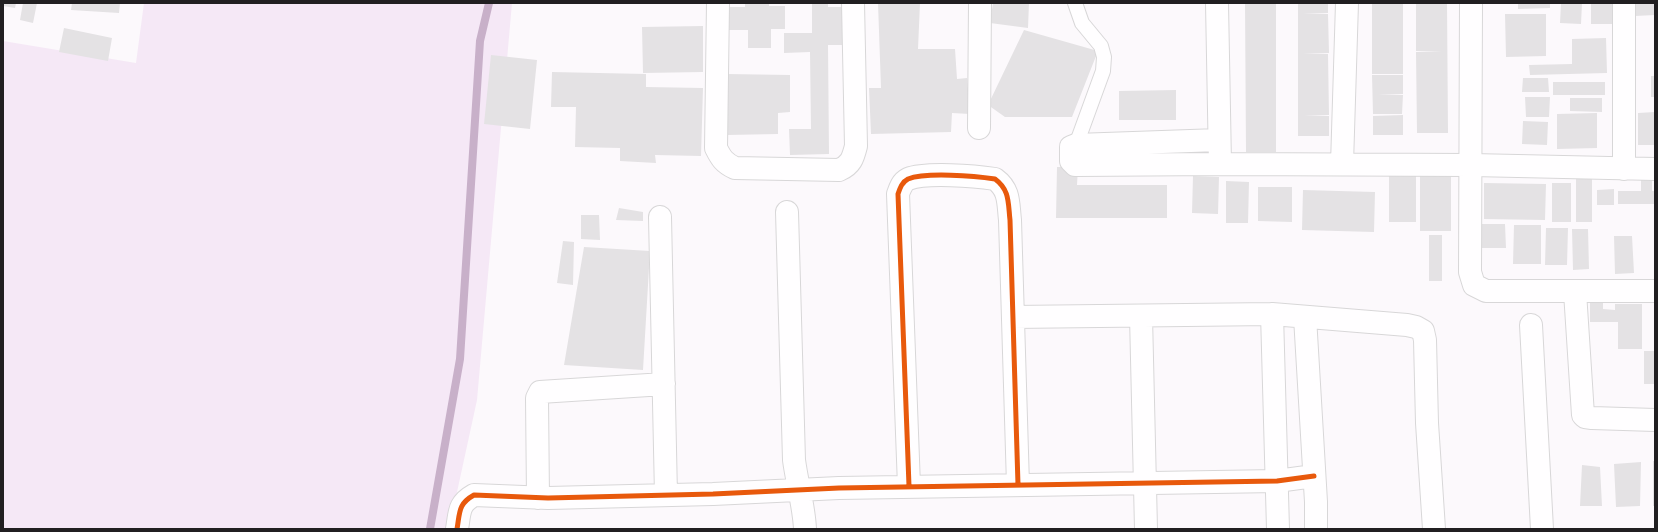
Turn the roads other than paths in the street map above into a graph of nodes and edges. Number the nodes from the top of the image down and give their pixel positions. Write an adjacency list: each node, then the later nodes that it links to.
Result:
1 (718, 3): 2 (street)
2 (853, 3)
3 (980, 3): 9 (street)
4 (1075, 3): 11 (lane)
5 (1217, 3): 10 (street)
6 (1347, 3): 13 (street)
7 (1471, 3): 14 (street)
8 (1624, 3): 15 (street)
9 (979, 128)
10 (1219, 140): 11 (street); 12 (street)
11 (1076, 145): 12 (street)
12 (1220, 164): 13 (street)
13 (1342, 164): 14 (street)
14 (1472, 165): 15 (street); 20 (street)
15 (1624, 169): 16 (street)
16 (1655, 169)
17 (787, 212): 33 (street)
18 (660, 217): 26 (street)
19 (1655, 291): 20 (street)
20 (1575, 292): 27 (street)
21 (1272, 314): 22 (street); 24 (street); 29 (street)
22 (1141, 316): 23 (street); 30 (street)
23 (1013, 317): 31 (street); 32 (street)
24 (1305, 317): 28 (street); 41 (street)
25 (1531, 325): 42 (street)
26 (664, 384): 34 (street); 35 (street)
27 (1655, 420)
28 (1314, 476): 29 (street); 40 (street)
29 (1277, 480): 30 (street); 39 (street)
30 (1144, 483): 31 (street); 38 (street)
31 (1018, 485): 32 (street)
32 (909, 486): 33 (street)
33 (798, 489): 34 (street); 37 (street)
34 (666, 495): 35 (street)
35 (538, 498): 36 (street)
36 (457, 529)
37 (805, 529)
38 (1146, 529)
39 (1278, 529)
40 (1316, 529)
41 (1434, 529)
42 (1542, 529)

